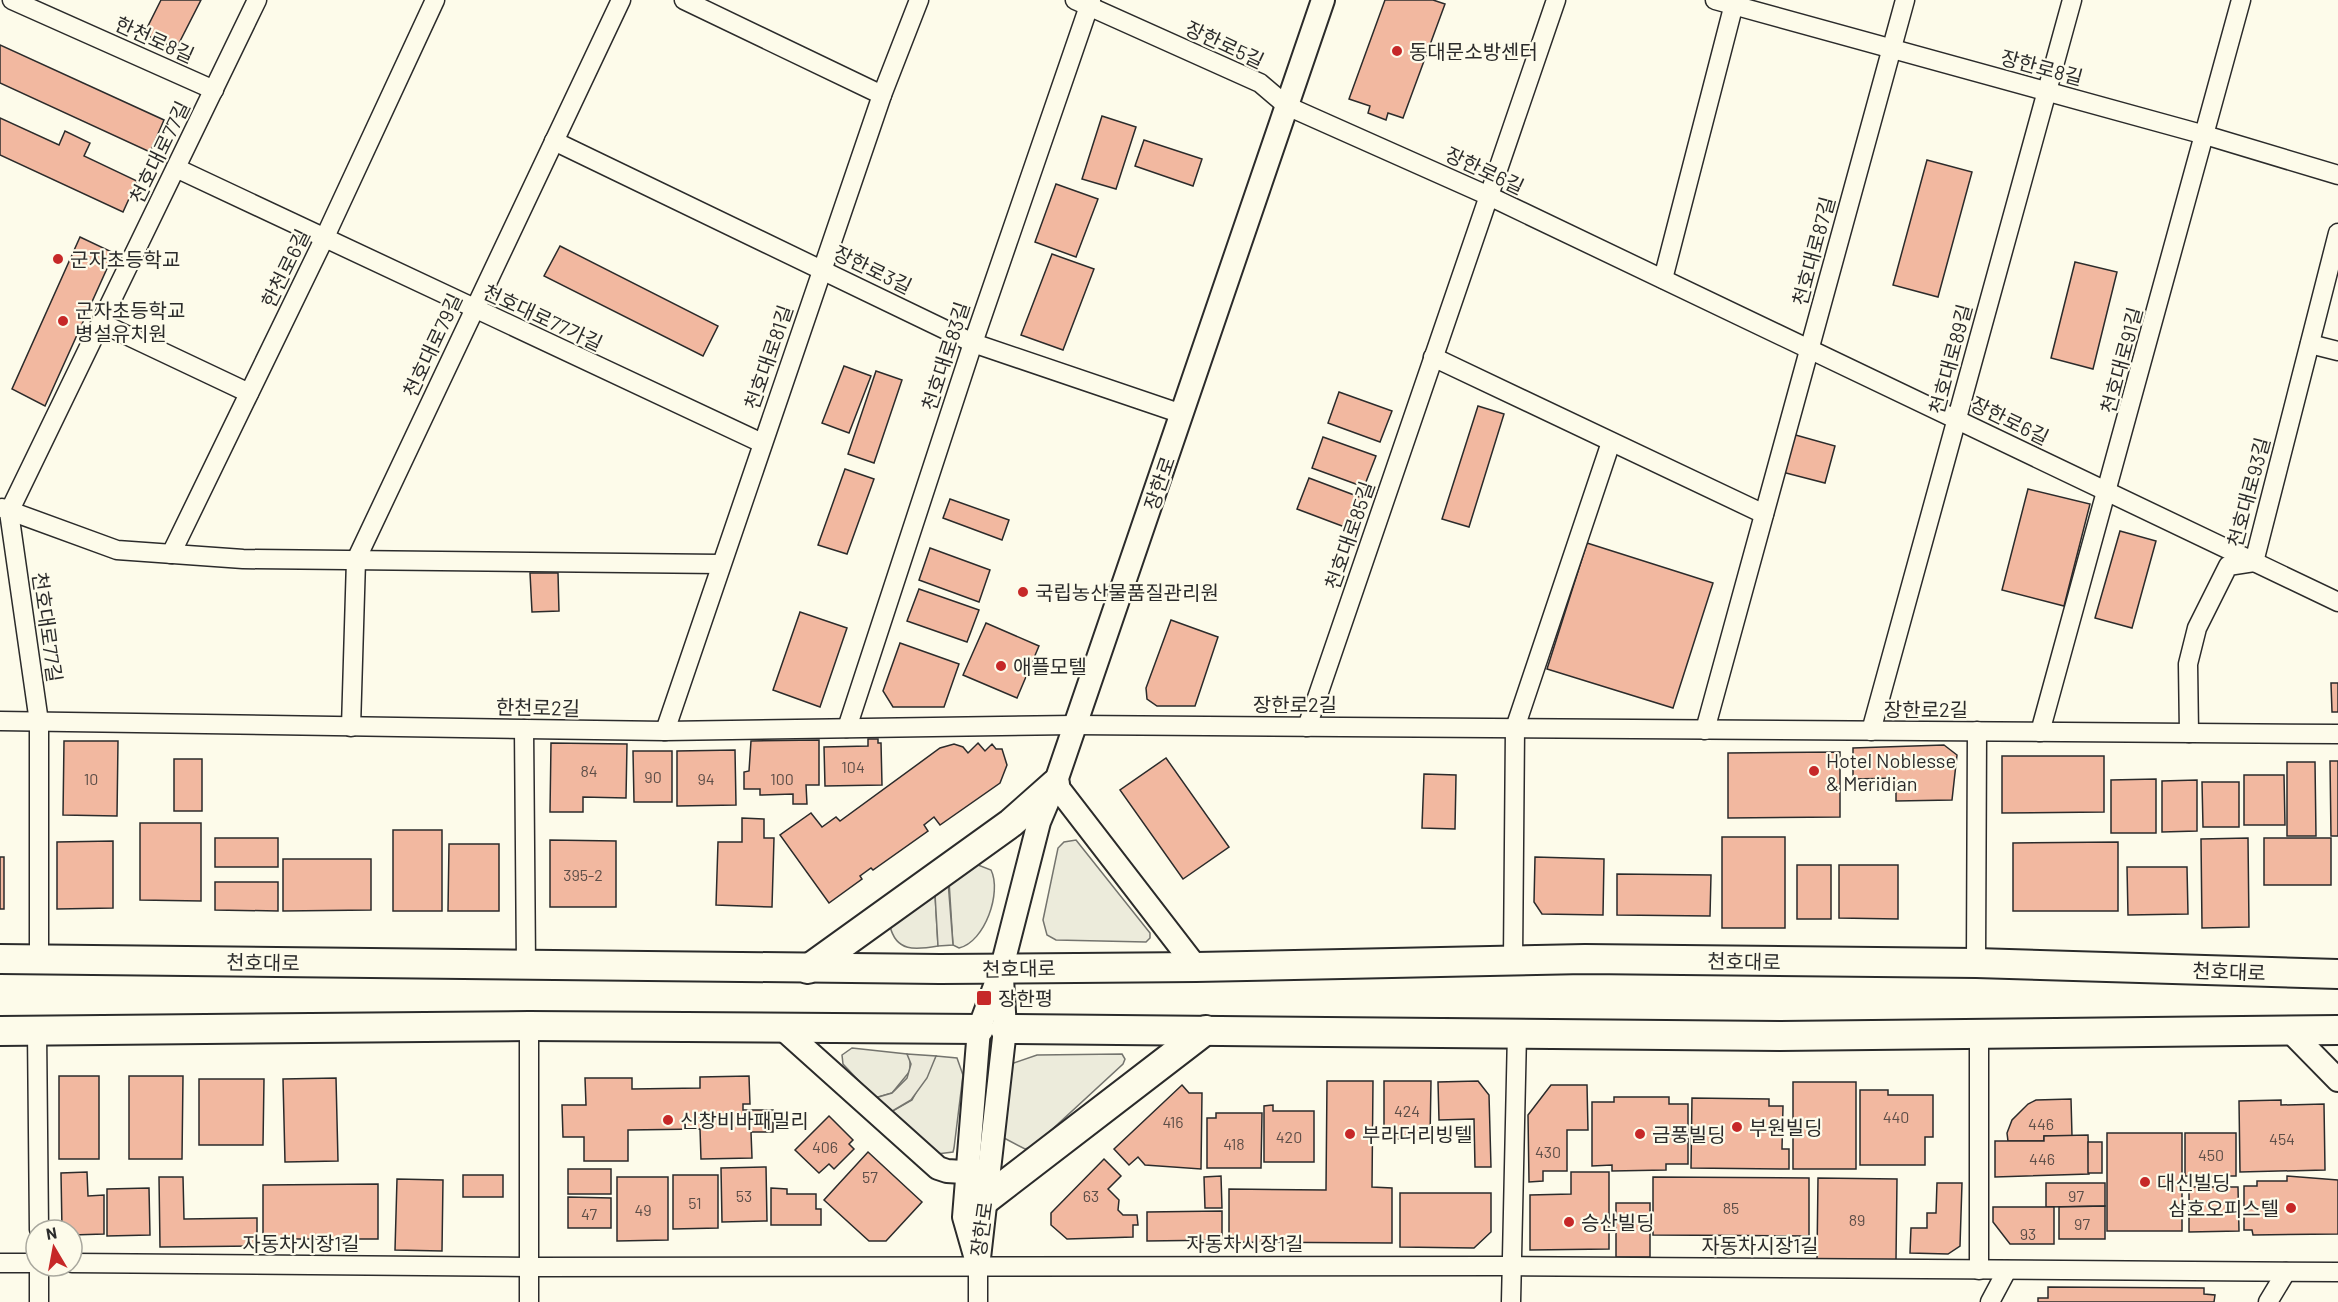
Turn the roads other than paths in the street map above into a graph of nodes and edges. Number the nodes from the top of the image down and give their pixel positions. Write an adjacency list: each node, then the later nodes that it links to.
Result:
1 (12, 0): 15 (street, 한천로8길)
2 (257, 0): 17 (street, 천호대로77길)
3 (435, 0): 27 (street, 한천로6길)
4 (621, 0): 22 (street, 천호대로79길)
5 (684, 0): 19 (street)
6 (919, 0): 19 (street, 천호대로81길)
7 (1323, 0): 20 (street, 장한로)
8 (1556, 0): 25 (street, 천호대로85길)
9 (1715, 0): 14 (street, 장한로8길)
10 (1905, 0): 16 (street, 천호대로87길)
11 (2072, 0): 18 (street, 천호대로89길)
12 (2241, 0): 21 (street, 천호대로91길)
13 (1085, 2): 20 (street, 장한로5길); 32 (street, 천호대로83길)
14 (1734, 3): 16 (street, 장한로8길); 29 (street)
15 (46, 7): 17 (street, 한천로8길)
16 (1891, 50): 18 (street, 장한로8길); 34 (street, 천호대로87길)
17 (213, 90): 23 (street, 천호대로77길)
18 (2047, 91): 21 (street, 장한로8길); 39 (street, 천호대로89길)
19 (882, 95): 28 (street, 천호대로81길)
20 (1287, 106): 25 (street, 장한로6길); 38 (street, 장한로)
21 (2205, 135): 24 (street, 장한로8길); 42 (street, 천호대로91길)
22 (554, 141): 28 (street, 장한로3길); 30 (street, 천호대로79길)
23 (176, 168): 27 (street, 천호대로77가길); 31 (street, 천호대로77길)
24 (2338, 175)
25 (1489, 196): 29 (street, 장한로6길); 36 (street, 천호대로85길)
26 (2338, 233): 33 (street, 천호대로93길)
27 (324, 238): 30 (street, 천호대로77가길); 37 (street, 한천로6길)
28 (822, 270): 32 (street, 장한로3길); 41 (street, 천호대로81길)
29 (1663, 279): 34 (street, 장한로6길)
30 (473, 310): 41 (street, 천호대로77가길); 46 (street, 천호대로79길)
31 (101, 323): 37 (street); 43 (street, 천호대로77길)
32 (973, 343): 38 (street, 장한로3길); 55 (street, 천호대로83길)
33 (2310, 344): 35 (street); 47 (street, 천호대로93길)
34 (1809, 349): 39 (street, 장한로6길); 44 (street, 천호대로87길)
35 (2338, 351)
36 (1433, 357): 40 (street); 54 (street, 천호대로85길)
37 (249, 393): 45 (street, 한천로6길)
38 (1182, 414): 52 (street, 장한로)
39 (1957, 419): 42 (street, 장한로6길); 60 (street, 천호대로89길)
40 (1611, 442): 44 (street); 56 (street)
41 (762, 443): 48 (street, 천호대로81길)
42 (2108, 492): 47 (street, 장한로6길); 62 (street, 천호대로91길)
43 (4, 510): 45 (street); 51 (street, 천호대로77길)
44 (1764, 514): 58 (street, 천호대로87길)
45 (171, 554): 46 (street)
46 (356, 560): 48 (street); 53 (street, 천호대로79길)
47 (2254, 562): 49 (street, 장한로6길); 63 (street, 천호대로93길)
48 (720, 564): 59 (street, 천호대로81길)
49 (2338, 602)
50 (0, 721): 51 (street, 한천로2길)
51 (39, 722): 53 (street, 한천로2길); 67 (street, 천호대로77길)
52 (1075, 725): 54 (street, 장한로2길); 55 (street, 한천로2길); 65 (street, 장한로)
53 (351, 727): 57 (street, 한천로2길)
54 (1307, 727): 56 (street, 장한로2길)
55 (847, 728): 59 (street, 한천로2길)
56 (1515, 728): 58 (street, 장한로2길); 68 (street)
57 (524, 729): 59 (street, 한천로2길); 70 (street)
58 (1705, 730): 60 (street, 장한로2길)
59 (665, 731)
60 (1871, 731): 61 (street, 장한로2길)
61 (1977, 732): 62 (street, 장한로2길); 69 (street)
62 (2040, 732): 63 (street, 장한로2길)
63 (2189, 733): 64 (street, 장한로2길)
64 (2338, 734)
65 (1055, 784): 71 (street, 장한로); 72 (street); 73 (main road)
66 (0, 959): 67 (main road, 천호대로)
67 (39, 959): 70 (main road, 천호대로)
68 (1513, 961): 69 (main road, 천호대로); 72 (main road, 천호대로)
69 (1976, 963): 74 (main road, 천호대로)
70 (526, 965): 73 (main road, 천호대로)
71 (1002, 967): 72 (main road, 천호대로); 73 (main road, 천호대로); 77 (street, 장한로)
72 (1196, 967)
73 (808, 969)
74 (2338, 974)
75 (529, 1026): 76 (main road); 82 (main road); 93 (street)
76 (783, 1029): 77 (main road); 86 (street)
77 (992, 1029): 78 (main road); 86 (street, 장한로)
78 (1206, 1030): 83 (main road); 86 (main road)
79 (2289, 1030): 80 (main road); 84 (main road); 85 (street)
80 (2338, 1030)
81 (0, 1031): 82 (main road)
82 (38, 1031): 87 (street)
83 (1517, 1033): 84 (main road); 92 (street)
84 (1979, 1033): 94 (street)
85 (2338, 1080)
86 (976, 1186): 91 (street, 장한로)
87 (39, 1218)
88 (0, 1263): 90 (street)
89 (84, 1263): 93 (street, 자동차시장1길)
90 (24, 1264)
91 (978, 1266): 92 (street, 자동차시장1길); 93 (street, 자동차시장1길); 101 (street)
92 (1513, 1266): 94 (street, 자동차시장1길); 102 (street)
93 (529, 1267): 100 (street)
94 (1979, 1270): 95 (street, 자동차시장1길)
95 (2007, 1270): 96 (street, 자동차시장1길); 103 (street)
96 (2286, 1272): 97 (street, 자동차시장1길); 104 (street)
97 (2338, 1272)
98 (38, 1278): 99 (street)
99 (39, 1302)
100 (529, 1302)
101 (978, 1302)
102 (1511, 1302)
103 (1990, 1302)
104 (2268, 1302)

